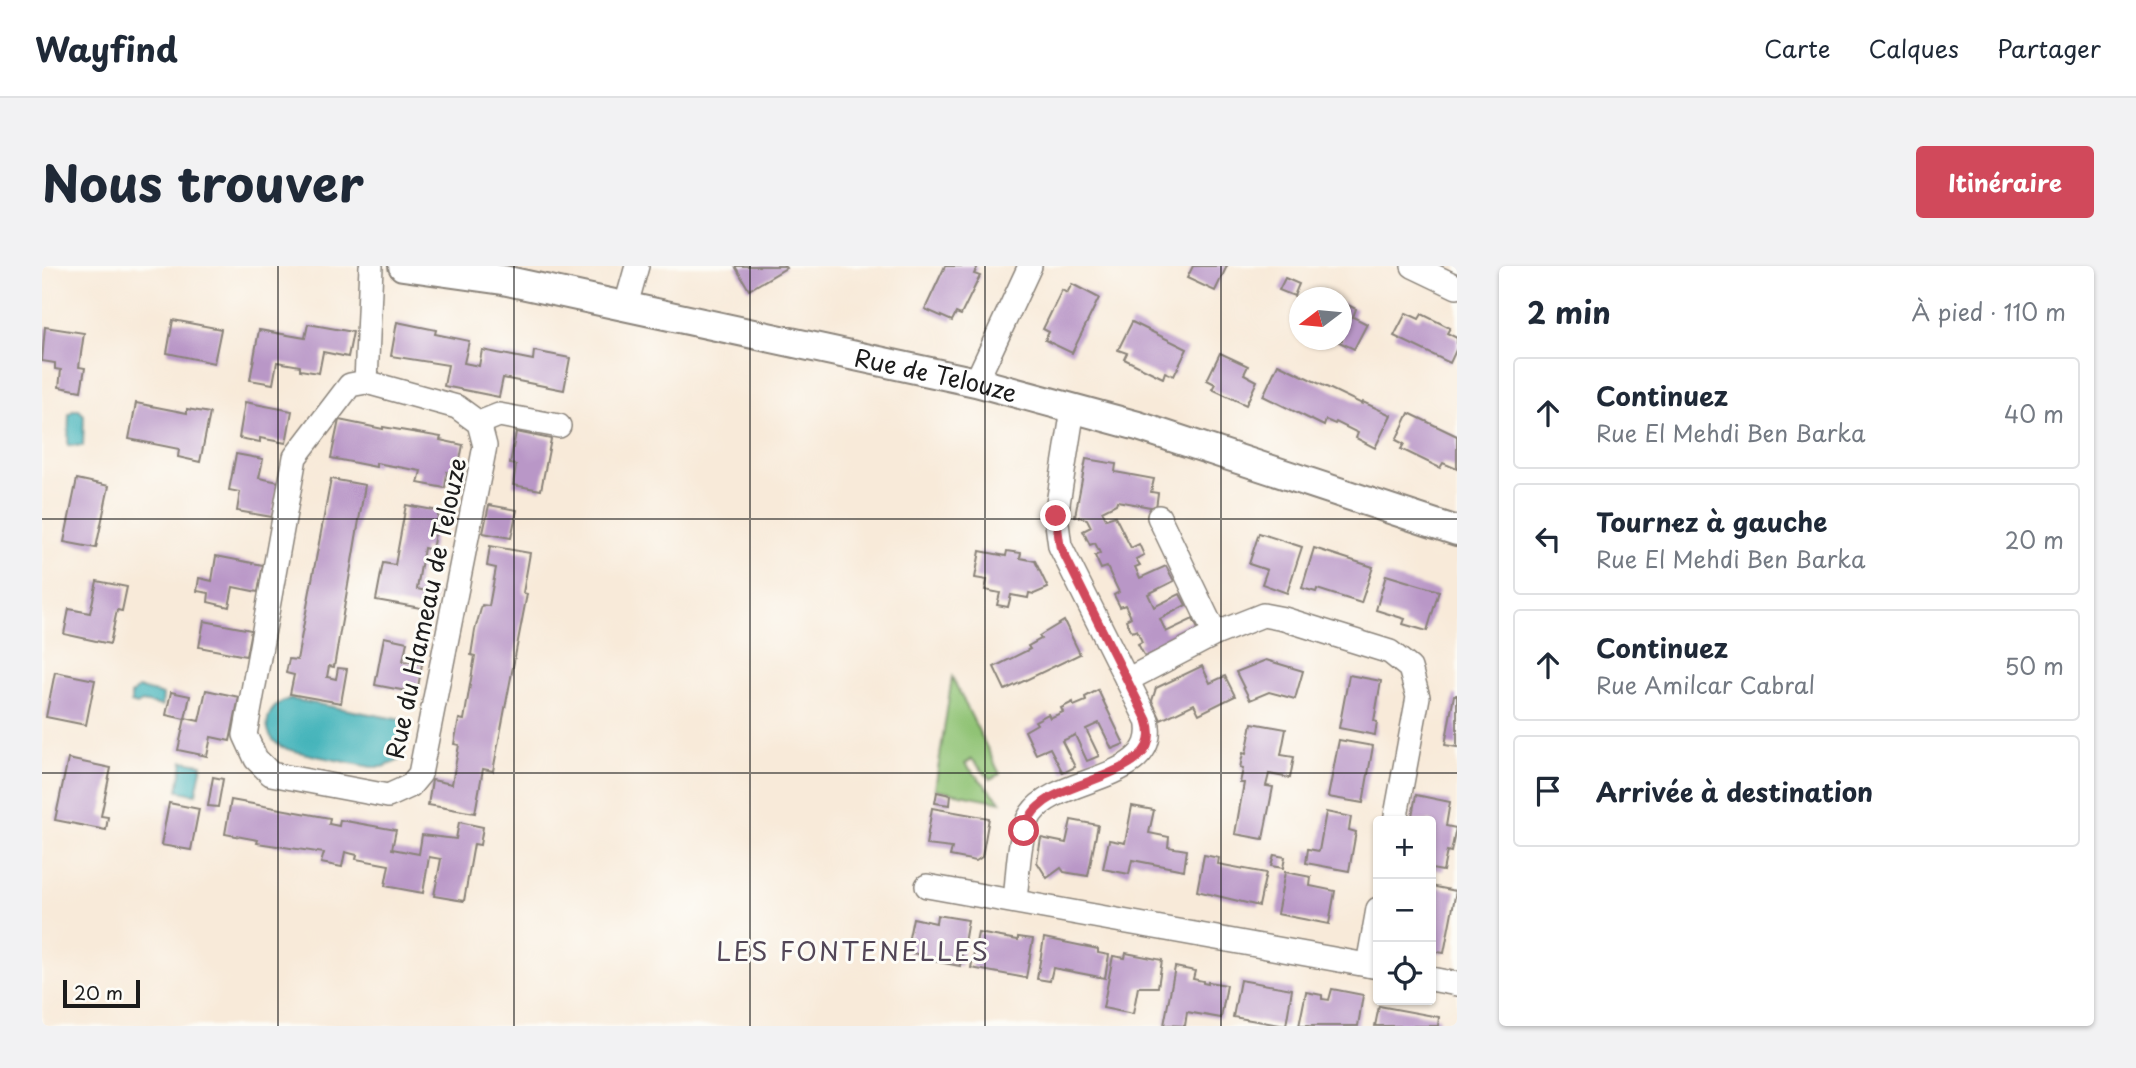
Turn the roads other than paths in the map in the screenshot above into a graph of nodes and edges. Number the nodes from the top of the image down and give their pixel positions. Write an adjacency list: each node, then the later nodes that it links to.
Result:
1 (371, 266): 8 (street)
2 (403, 266): 7 (street, Rue de Telouze)
3 (637, 266): 7 (street)
4 (1030, 266): 9 (street)
5 (1413, 266): 6 (street)
6 (1457, 287)
7 (626, 305): 9 (street, Rue de Telouze)
8 (366, 382): 11 (street); 11 (street, Rue du Hameau de Telouze)
9 (976, 382): 10 (street, Rue de Telouze)
10 (1073, 409): 14 (street, Rue de Telouze); 16 (street)
11 (479, 423): 12 (street)
12 (559, 425)
13 (1159, 517): 15 (street)
14 (1457, 531)
15 (1215, 634): 16 (street); 17 (street)
16 (1127, 680): 19 (street)
17 (1396, 816)
18 (927, 886): 19 (street)
19 (1015, 900): 20 (street)
20 (1373, 966)
21 (1436, 980): 22 (street)
22 (1457, 984)

